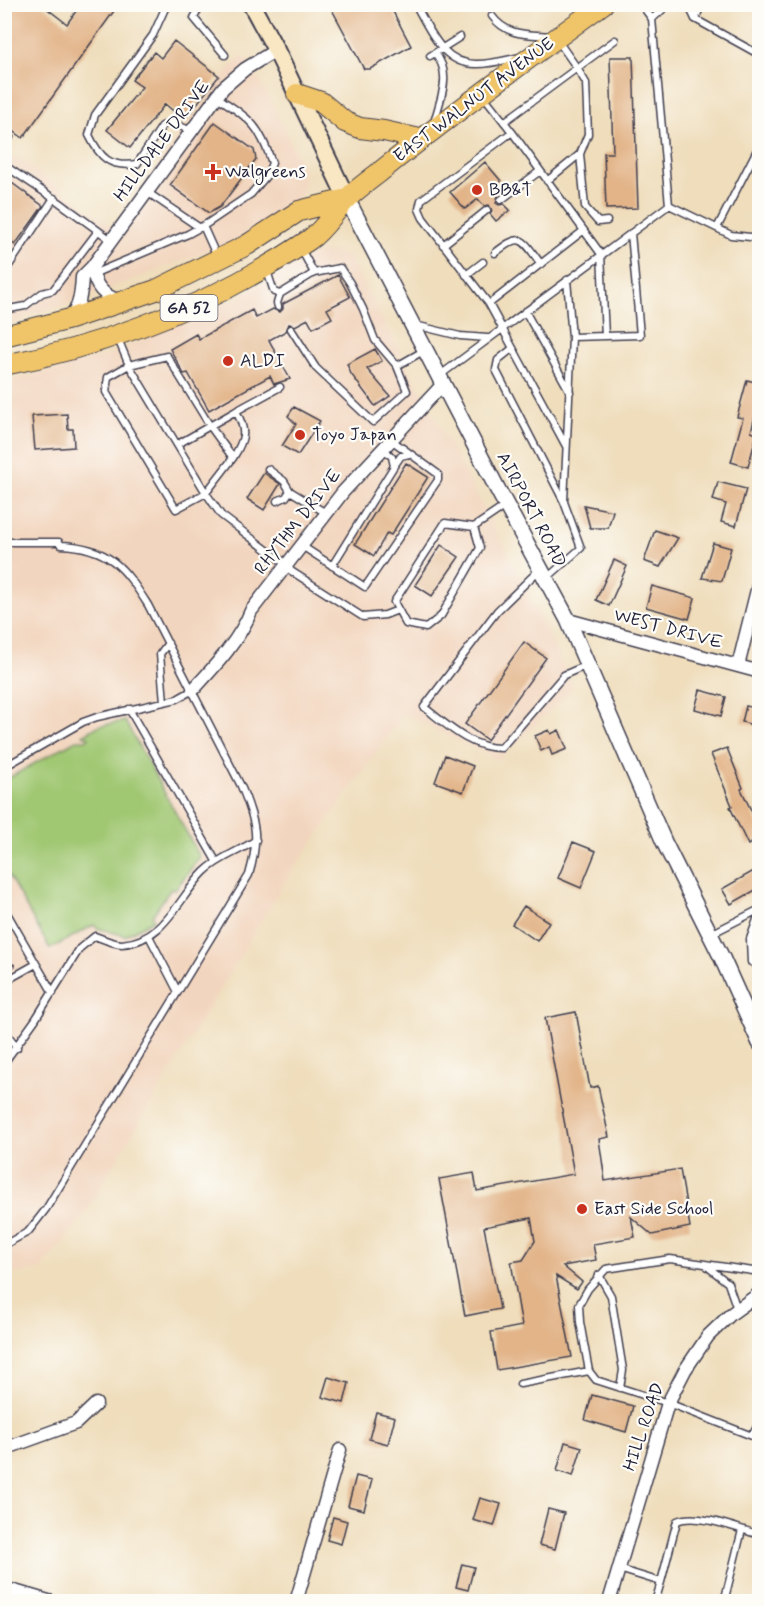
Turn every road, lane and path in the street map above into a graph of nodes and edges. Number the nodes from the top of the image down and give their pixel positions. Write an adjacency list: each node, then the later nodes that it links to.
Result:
1 (167, 4): 26 (lane)
2 (201, 4): 18 (lane)
3 (603, 4): 14 (main road, EAST WALNUT AVENUE / GA 52)
4 (641, 4): 11 (lane)
5 (669, 4): 11 (lane)
6 (688, 4): 12 (lane)
7 (702, 4): 12 (lane)
8 (253, 5): 17 (main road, AIRPORT ROAD)
9 (418, 6): 16 (lane)
10 (492, 16): 14 (lane)
11 (651, 19): 38 (lane)
12 (695, 19): 20 (lane)
13 (460, 37): 16 (lane)
14 (558, 37): 19 (main road, EAST WALNUT AVENUE / GA 52); 21 (lane)
15 (615, 40): 21 (lane)
16 (442, 49): 19 (lane); 28 (lane)
17 (276, 50): 23 (main road, AIRPORT ROAD); 24 (street, HILLDALE DRIVE)
18 (225, 55)
19 (533, 55): 22 (main road, EAST WALNUT AVENUE / GA 52)
20 (759, 55)
21 (577, 68): 25 (lane); 30 (lane)
22 (481, 92): 25 (lane); 28 (main road, EAST WALNUT AVENUE / GA 52)
23 (297, 94): 28 (main road); 36 (main road, AIRPORT ROAD)
24 (216, 97): 26 (street, HILLDALE DRIVE); 41 (lane)
25 (504, 122): 27 (lane)
26 (191, 131): 34 (street, HILLDALE DRIVE)
27 (512, 132): 32 (lane); 48 (lane)
28 (426, 134): 36 (main road, EAST WALNUT AVENUE / GA 52)
29 (759, 144): 42 (lane)
30 (580, 154): 33 (lane); 40 (lane)
31 (5, 166): 35 (lane)
32 (540, 171): 33 (lane); 37 (lane)
33 (548, 182): 44 (lane)
34 (146, 192): 41 (lane); 47 (street, HILLDALE DRIVE)
35 (54, 198): 43 (lane); 57 (lane)
36 (347, 199): 49 (main road, EAST WALNUT AVENUE / GA 52); 52 (main road, EAST WALNUT AVENUE / GA 52); 68 (street, AIRPORT ROAD)
37 (501, 200)
38 (669, 205): 42 (lane); 45 (lane)
39 (488, 210): 48 (lane)
40 (607, 221)
41 (202, 227): 52 (lane); 56 (lane)
42 (717, 228): 46 (lane)
43 (98, 231): 47 (lane); 65 (lane)
44 (583, 231): 51 (lane); 54 (lane)
45 (631, 233): 51 (lane); 73 (lane)
46 (759, 238)
47 (111, 240): 56 (street, HILLDALE DRIVE)
48 (443, 245): 59 (lane)
49 (299, 246): 55 (main road, EAST WALNUT AVENUE / GA 52); 58 (lane)
50 (495, 252): 54 (lane)
51 (601, 255): 60 (lane); 73 (lane)
52 (219, 260): 62 (main road, EAST WALNUT AVENUE / GA 52)
53 (483, 262): 59 (lane)
54 (541, 264): 63 (lane)
55 (266, 267): 61 (lane); 72 (main road, EAST WALNUT AVENUE / GA 52)
56 (92, 271): 62 (street); 67 (street, HILLDALE DRIVE)
57 (4, 273)
58 (314, 273): 61 (lane); 80 (lane)
59 (466, 275): 63 (lane)
60 (567, 280): 66 (lane); 74 (lane)
61 (280, 294): 64 (lane)
62 (123, 302): 67 (main road, EAST WALNUT AVENUE / GA 52)
63 (489, 304): 69 (lane)
64 (278, 307)
65 (4, 310)
66 (525, 311): 69 (lane); 83 (lane)
67 (70, 319): 71 (main road, EAST WALNUT AVENUE / GA 52)
68 (412, 325): 75 (lane); 77 (street, AIRPORT ROAD)
69 (502, 328): 75 (lane); 76 (lane)
70 (291, 329): 80 (lane)
71 (4, 336)
72 (116, 336): 78 (lane); 79 (main road, EAST WALNUT AVENUE / GA 52)
73 (605, 336): 74 (lane)
74 (572, 337): 83 (lane)
75 (488, 338): 81 (lane)
76 (513, 348): 88 (lane); 96 (lane)
77 (425, 350): 80 (lane); 81 (street, AIRPORT ROAD)
78 (129, 364): 85 (lane); 87 (lane); 94 (lane)
79 (4, 365)
80 (397, 366)
81 (441, 380): 86 (street, RHYTHM DRIVE); 97 (street, AIRPORT ROAD)
82 (280, 387): 84 (lane)
83 (570, 393): 88 (lane)
84 (236, 411): 85 (lane); 90 (lane)
85 (210, 426): 87 (lane); 90 (lane)
86 (387, 443): 89 (lane); 91 (lane); 98 (street, RHYTHM DRIVE)
87 (178, 444): 94 (lane)
88 (566, 447): 96 (lane)
89 (409, 454): 91 (lane); 103 (lane)
90 (233, 458): 94 (lane)
91 (394, 466): 103 (lane)
92 (268, 469): 93 (lane)
93 (290, 491): 95 (lane); 98 (lane)
94 (206, 493): 102 (lane)
95 (276, 501)
96 (564, 502): 104 (lane)
97 (506, 506): 99 (lane); 104 (street, AIRPORT ROAD)
98 (326, 513): 101 (street, RHYTHM DRIVE)
99 (474, 527): 106 (lane); 106 (lane)
100 (4, 542): 108 (lane)
101 (301, 545): 102 (street, RHYTHM DRIVE); 103 (lane)
102 (287, 565): 106 (lane); 112 (street, RHYTHM DRIVE)
103 (332, 566)
104 (543, 574): 107 (street, AIRPORT ROAD); 109 (lane)
105 (759, 578): 110 (street)
106 (398, 610)
107 (568, 620): 109 (street, AIRPORT ROAD); 110 (street, WEST DRIVE)
108 (168, 643): 112 (lane); 113 (lane)
109 (588, 665): 120 (street, AIRPORT ROAD)
110 (738, 666): 111 (street, WEST DRIVE)
111 (759, 672)
112 (193, 690): 113 (lane); 116 (lane)
113 (164, 702): 114 (lane)
114 (129, 709): 115 (lane); 117 (lane)
115 (4, 767)
116 (256, 840): 117 (lane); 127 (lane)
117 (216, 861): 121 (lane)
118 (4, 908): 123 (lane)
119 (759, 910): 120 (lane); 124 (lane)
120 (710, 935): 130 (street, AIRPORT ROAD)
121 (148, 936): 127 (lane); 128 (lane)
122 (4, 948): 125 (path)
123 (36, 964): 125 (lane); 128 (lane)
124 (759, 966)
125 (18, 973): 126 (lane)
126 (4, 990)
127 (178, 992): 133 (lane)
128 (53, 993): 131 (lane)
129 (4, 1029): 131 (lane)
130 (759, 1043)
131 (17, 1048): 132 (lane)
132 (4, 1063)
133 (4, 1245)
134 (706, 1265): 135 (lane); 136 (lane); 138 (lane)
135 (759, 1272)
136 (599, 1275): 139 (lane); 141 (lane)
137 (759, 1293): 138 (street, HILL ROAD)
138 (737, 1310): 142 (street, HILL ROAD)
139 (589, 1371): 140 (lane); 141 (lane)
140 (520, 1384)
141 (620, 1388): 142 (lane)
142 (668, 1403): 145 (lane); 150 (street, HILL ROAD)
143 (96, 1404): 146 (street)
144 (759, 1421): 145 (lane)
145 (756, 1437)
146 (4, 1449)
147 (340, 1450): 154 (street)
148 (742, 1530): 149 (lane); 151 (lane); 157 (lane)
149 (759, 1535)
150 (618, 1569): 151 (lane); 155 (street, HILL ROAD)
151 (661, 1582): 156 (lane)
152 (4, 1588): 153 (street)
153 (52, 1602)
154 (296, 1602)
155 (609, 1602)
156 (655, 1602)
157 (724, 1602)

